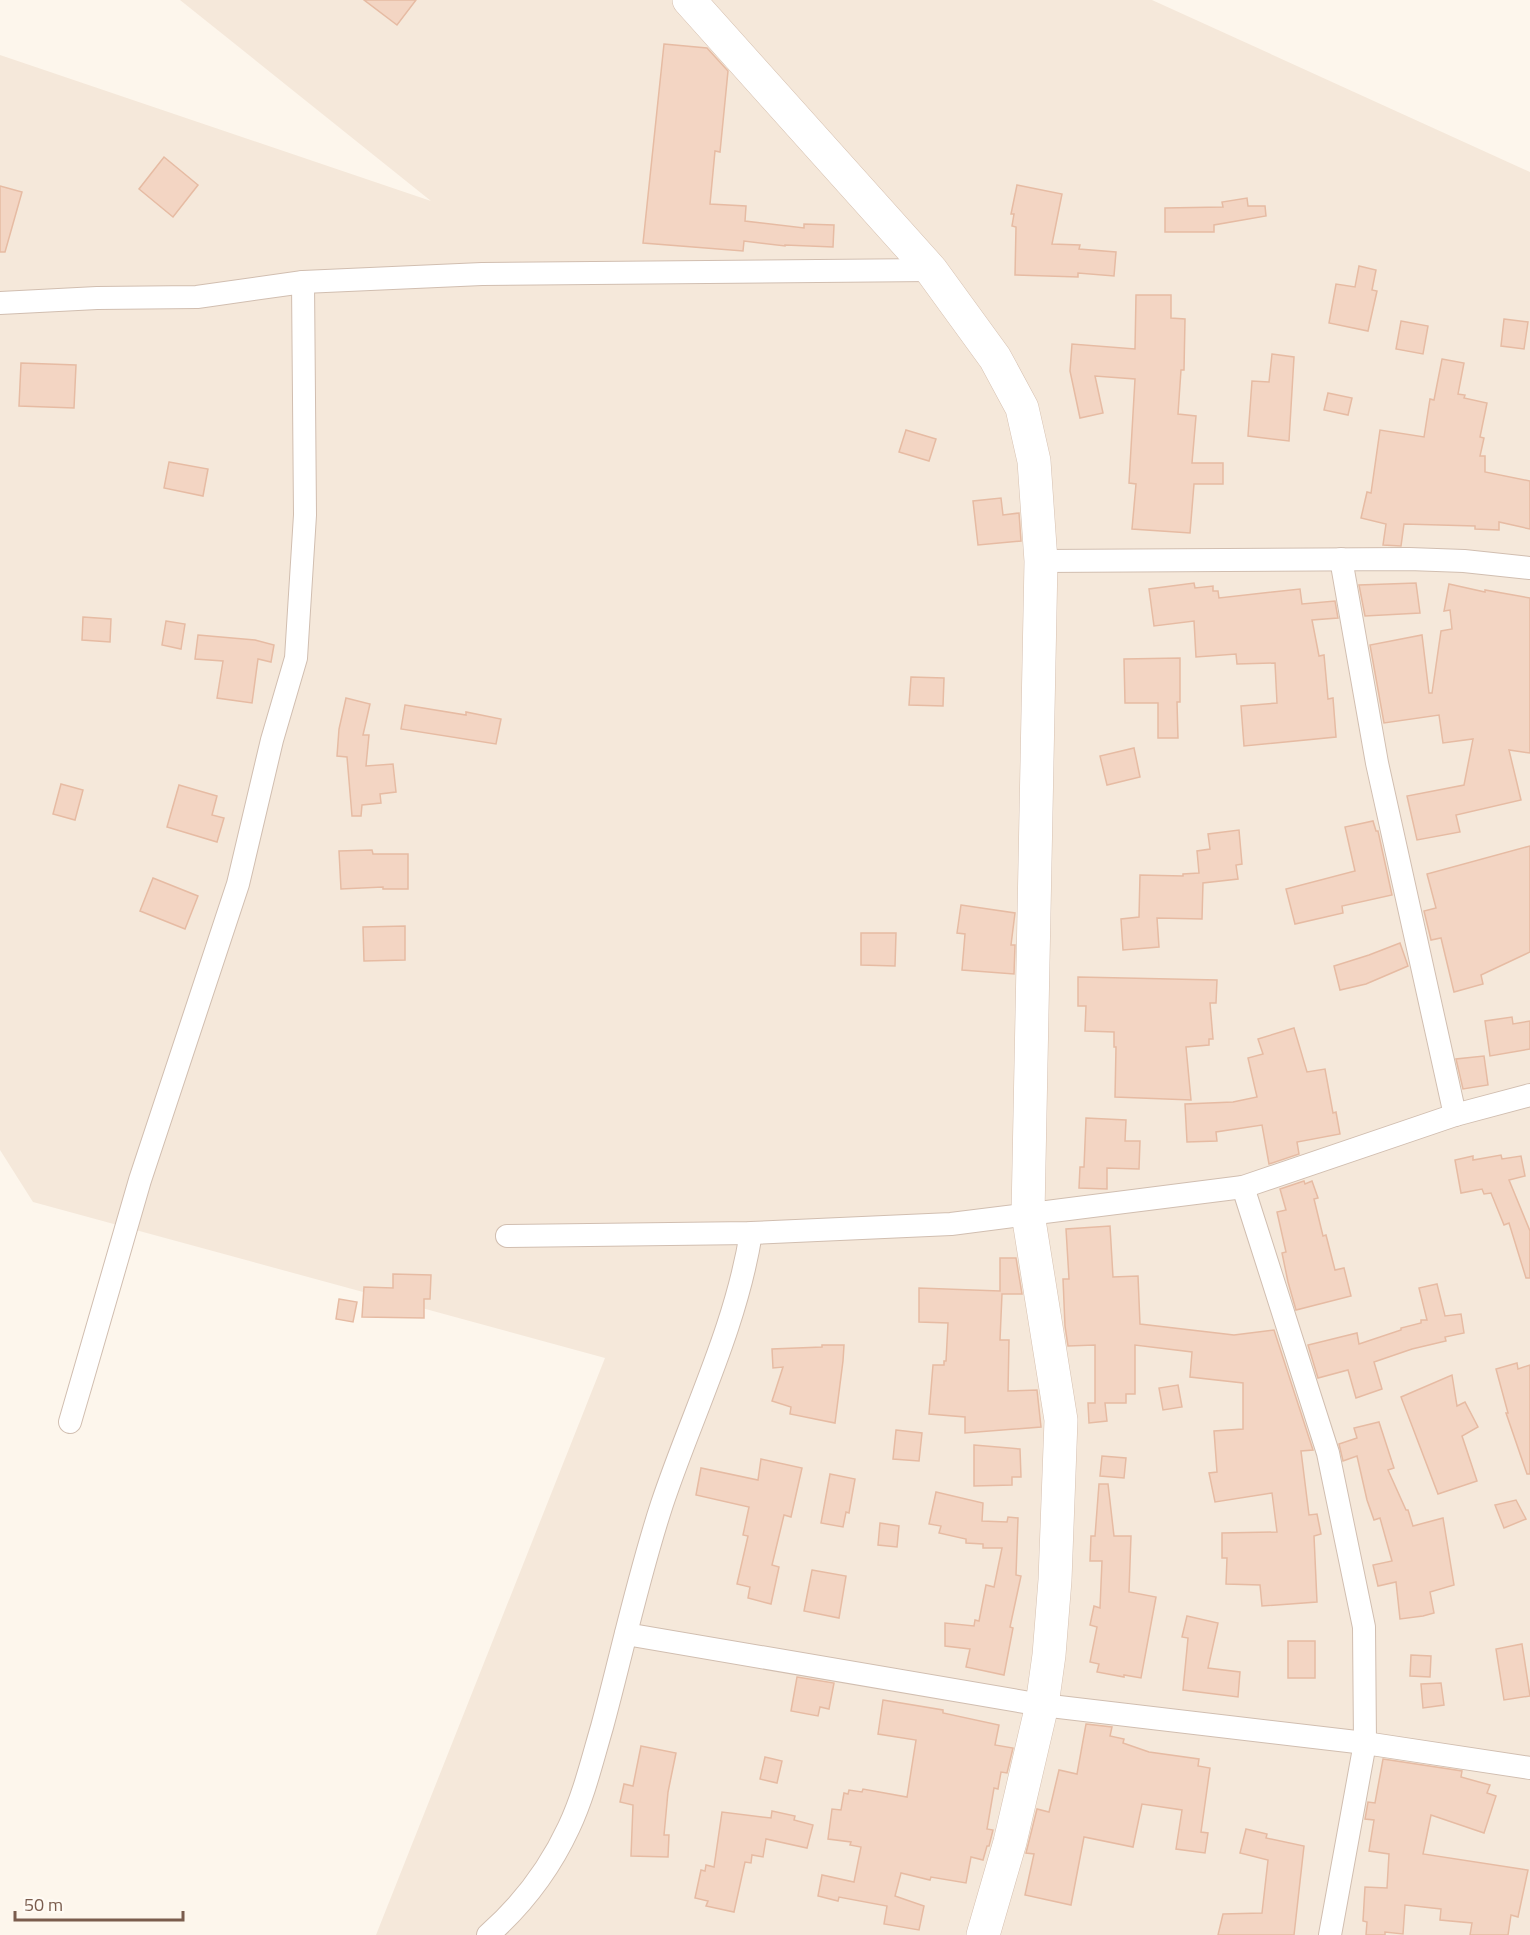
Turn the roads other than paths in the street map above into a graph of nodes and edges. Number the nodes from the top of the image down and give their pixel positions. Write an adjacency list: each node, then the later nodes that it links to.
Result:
1 (689, 0): 2 (main road)
2 (931, 270): 3 (street); 6 (main road)
3 (303, 282): 4 (street); 14 (street)
4 (0, 303)
5 (1341, 559): 6 (street); 7 (street); 9 (street)
6 (1041, 561): 11 (main road)
7 (1530, 568)
8 (1530, 1095): 9 (street)
9 (1455, 1115): 10 (street)
10 (1243, 1187): 11 (street); 17 (street)
11 (1028, 1214): 12 (street); 16 (main road)
12 (751, 1233): 13 (street); 15 (street)
13 (507, 1236)
14 (70, 1422)
15 (626, 1634): 16 (street); 19 (street)
16 (1042, 1704): 17 (street); 20 (main road)
17 (1365, 1743): 18 (street); 21 (street)
18 (1530, 1768)
19 (489, 1935)
20 (983, 1935)
21 (1330, 1935)

